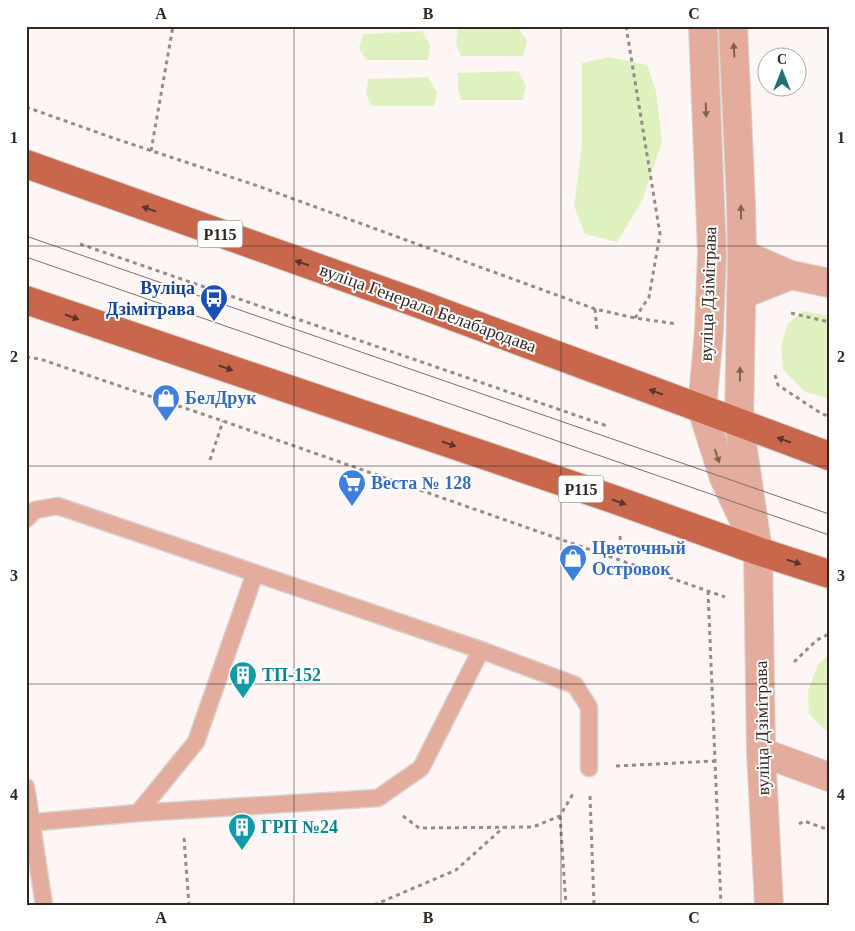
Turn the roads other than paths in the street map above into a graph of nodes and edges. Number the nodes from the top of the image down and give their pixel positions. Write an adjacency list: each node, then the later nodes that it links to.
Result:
1 (703, 26): 9 (street, вуліца Дзімітрава, one-way to 9)
2 (733, 26): 4 (street, вуліца Дзімітрава, one-way to 2)
3 (26, 164): 9 (main road, вуліца Генерала Белабародава / Р115, one-way to 3)
4 (742, 254): 5 (street); 7 (street, вуліца Дзімітрава)
5 (791, 275): 6 (street); 7 (street)
6 (829, 284)
7 (742, 296): 10 (street, вуліца Дзімітрава, one-way to 7)
8 (26, 300): 13 (main road, Р115, one-way to 13)
9 (702, 409): 10 (main road, вуліца Генерала Белабародава / Р115); 13 (street, вуліца Дзімітрава, one-way to 13)
10 (739, 423): 11 (main road, вуліца Генерала Белабародава / Р115, one-way to 10); 13 (street, вуліца Дзімітрава)
11 (829, 456)
12 (26, 519): 14 (lane)
13 (758, 551): 15 (main road, Р115, one-way to 15); 17 (street, вуліца Дзімітрава)
14 (255, 573): 16 (lane); 21 (lane)
15 (829, 574)
16 (481, 650): 18 (lane); 21 (lane)
17 (761, 752): 19 (street); 24 (street, вуліца Дзімітрава)
18 (588, 768)
19 (829, 777)
20 (26, 787): 22 (lane)
21 (138, 813): 22 (lane)
22 (29, 823): 23 (lane)
23 (44, 905)
24 (769, 905)

